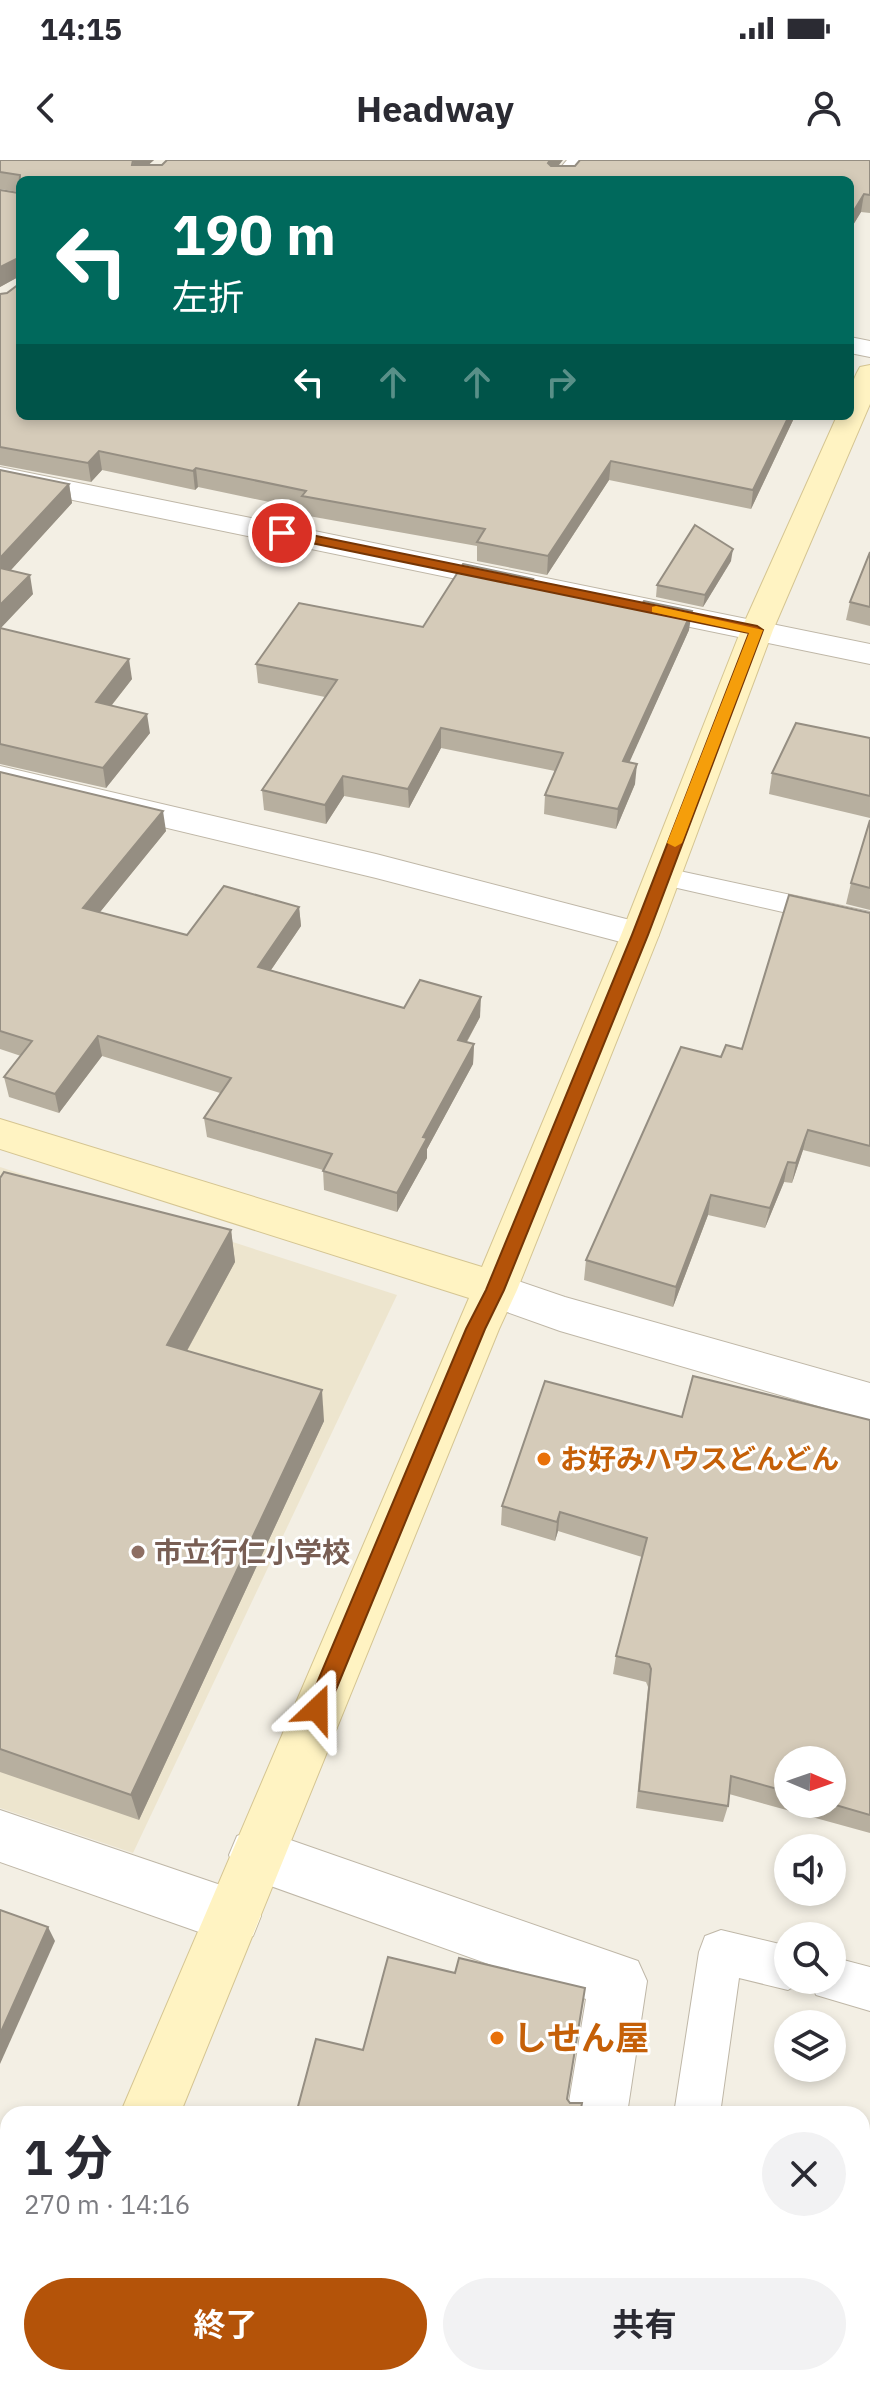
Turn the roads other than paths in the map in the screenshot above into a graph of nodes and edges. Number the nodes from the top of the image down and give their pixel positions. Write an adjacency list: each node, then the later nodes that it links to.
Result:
1 (579, 160): 2 (street)
2 (565, 176)
3 (870, 373): 4 (street)
4 (854, 409)
5 (849, 420): 7 (street)
6 (0, 476): 7 (street)
7 (757, 630): 8 (street); 10 (street)
8 (870, 654)
9 (0, 777): 12 (street)
10 (661, 876): 11 (lane); 12 (street)
11 (870, 922)
12 (640, 935): 14 (street)
13 (0, 1134): 14 (street)
14 (495, 1290): 15 (street); 17 (street)
15 (870, 1402)
16 (0, 1836): 18 (street)
17 (256, 1855): 18 (street); 23 (street)
18 (233, 1916): 22 (street)
19 (774, 1965): 24 (lane)
20 (846, 1983): 21 (lane)
21 (870, 1989)
22 (153, 2106)
23 (598, 2106)
24 (698, 2106)

